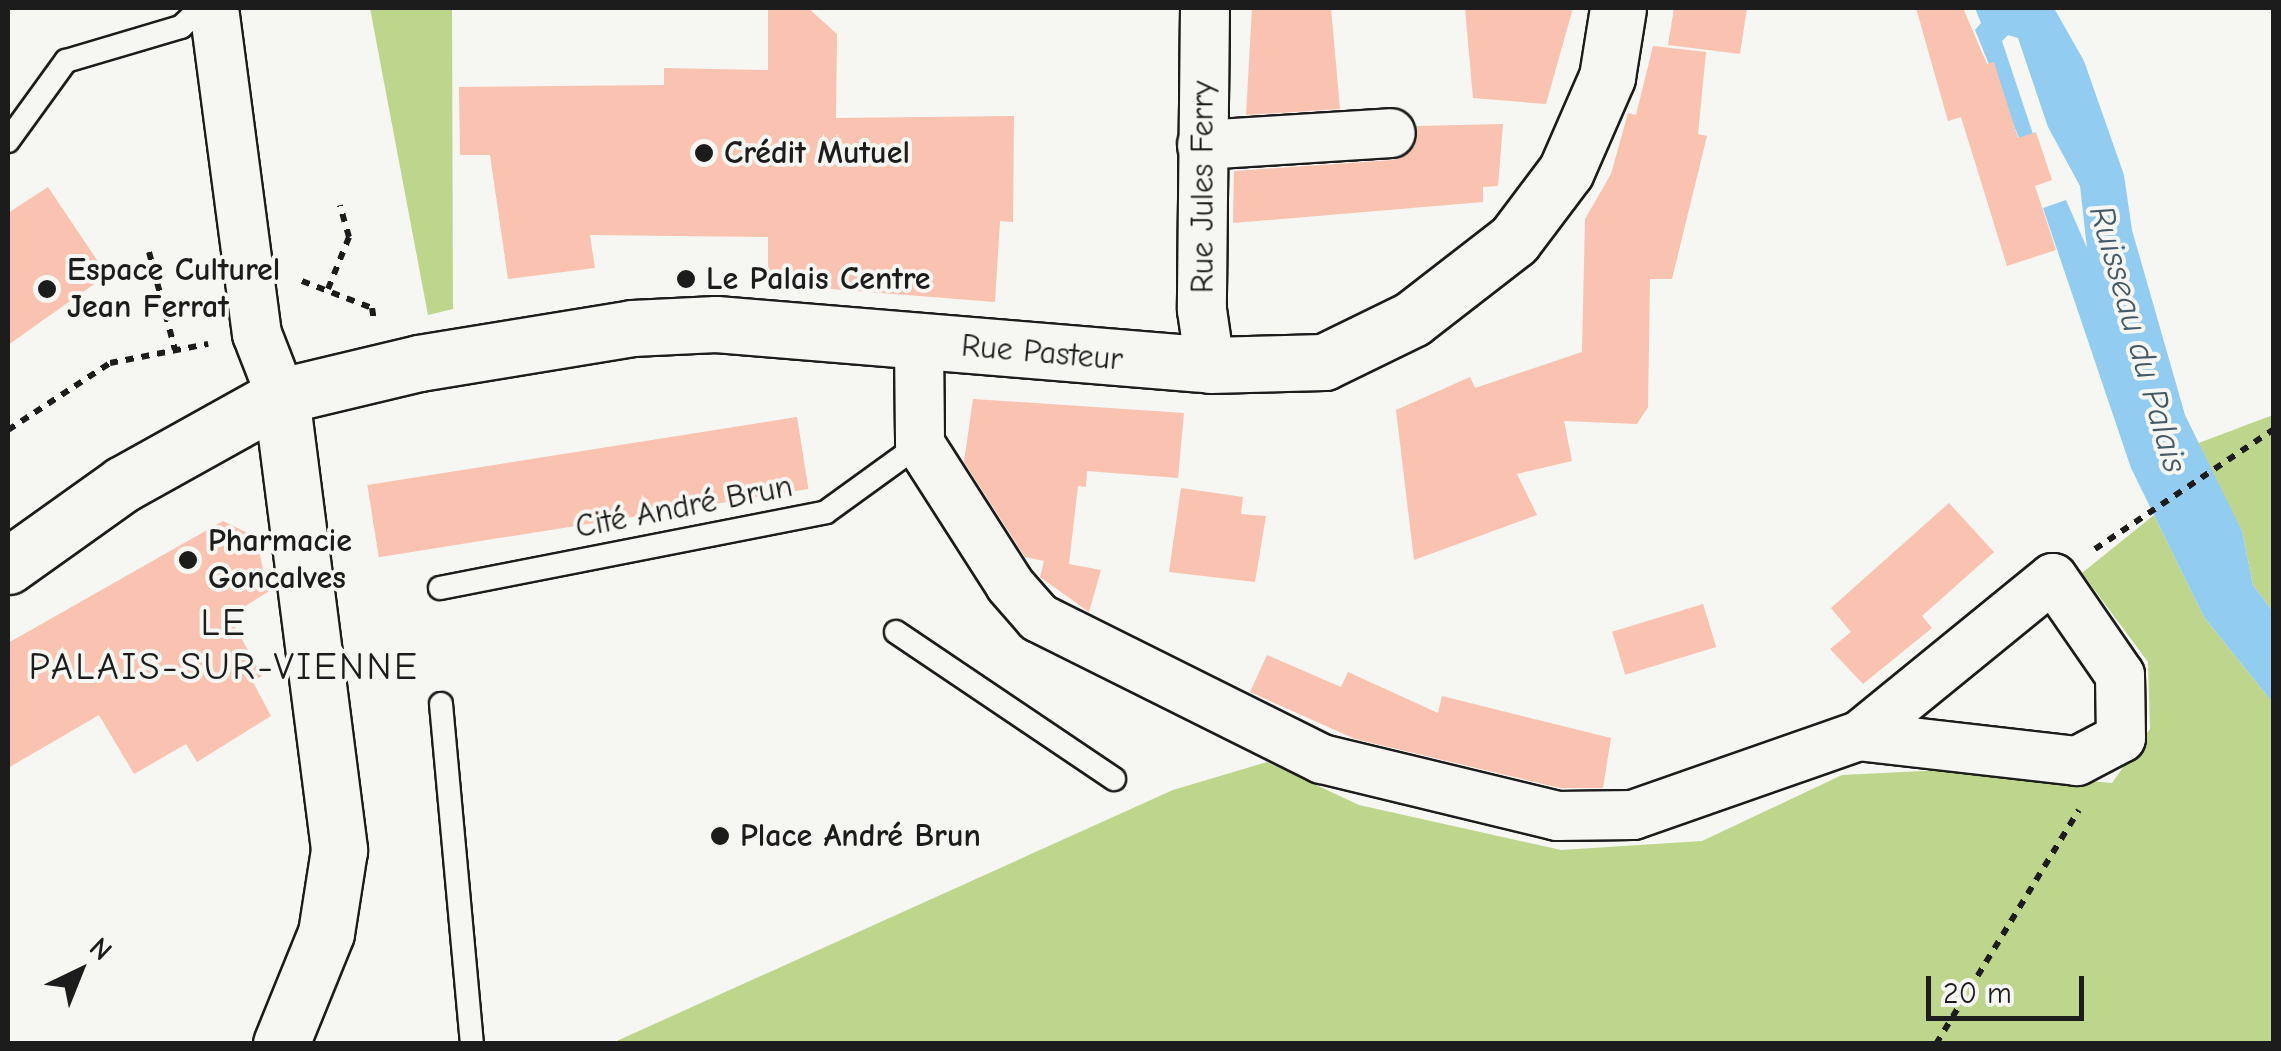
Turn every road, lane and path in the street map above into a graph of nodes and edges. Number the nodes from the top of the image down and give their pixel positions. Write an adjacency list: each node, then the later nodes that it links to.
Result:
1 (201, 8): 6 (lane)
2 (214, 8): 12 (street)
3 (1206, 8): 7 (street, Rue Jules Ferry)
4 (1618, 8): 15 (main road, Rue Pasteur)
5 (1391, 133): 7 (street)
6 (8, 140)
7 (1202, 145): 15 (street, Rue Jules Ferry)
8 (340, 204): 11 (path)
9 (149, 252): 14 (path)
10 (307, 280): 11 (path)
11 (328, 289): 16 (path)
12 (256, 334): 14 (path); 17 (street)
13 (919, 343): 15 (main road, Rue Pasteur); 16 (main road, Rue Pasteur); 20 (street)
14 (175, 350): 19 (path)
15 (1210, 366)
16 (385, 370): 17 (main road, Rue Pasteur)
17 (281, 396): 21 (main road, Rue Pasteur); 29 (main road)
18 (2274, 429): 22 (path)
19 (8, 430)
20 (920, 444): 23 (lane, Cité André Brun); 26 (street)
21 (8, 566)
22 (2053, 578): 26 (street); 27 (street)
23 (440, 588)
24 (896, 632): 28 (lane)
25 (442, 704): 30 (lane)
26 (1859, 736): 27 (street)
27 (2121, 738): 31 (path)
28 (1114, 779)
29 (281, 1044)
30 (472, 1044)
31 (1936, 1044)

